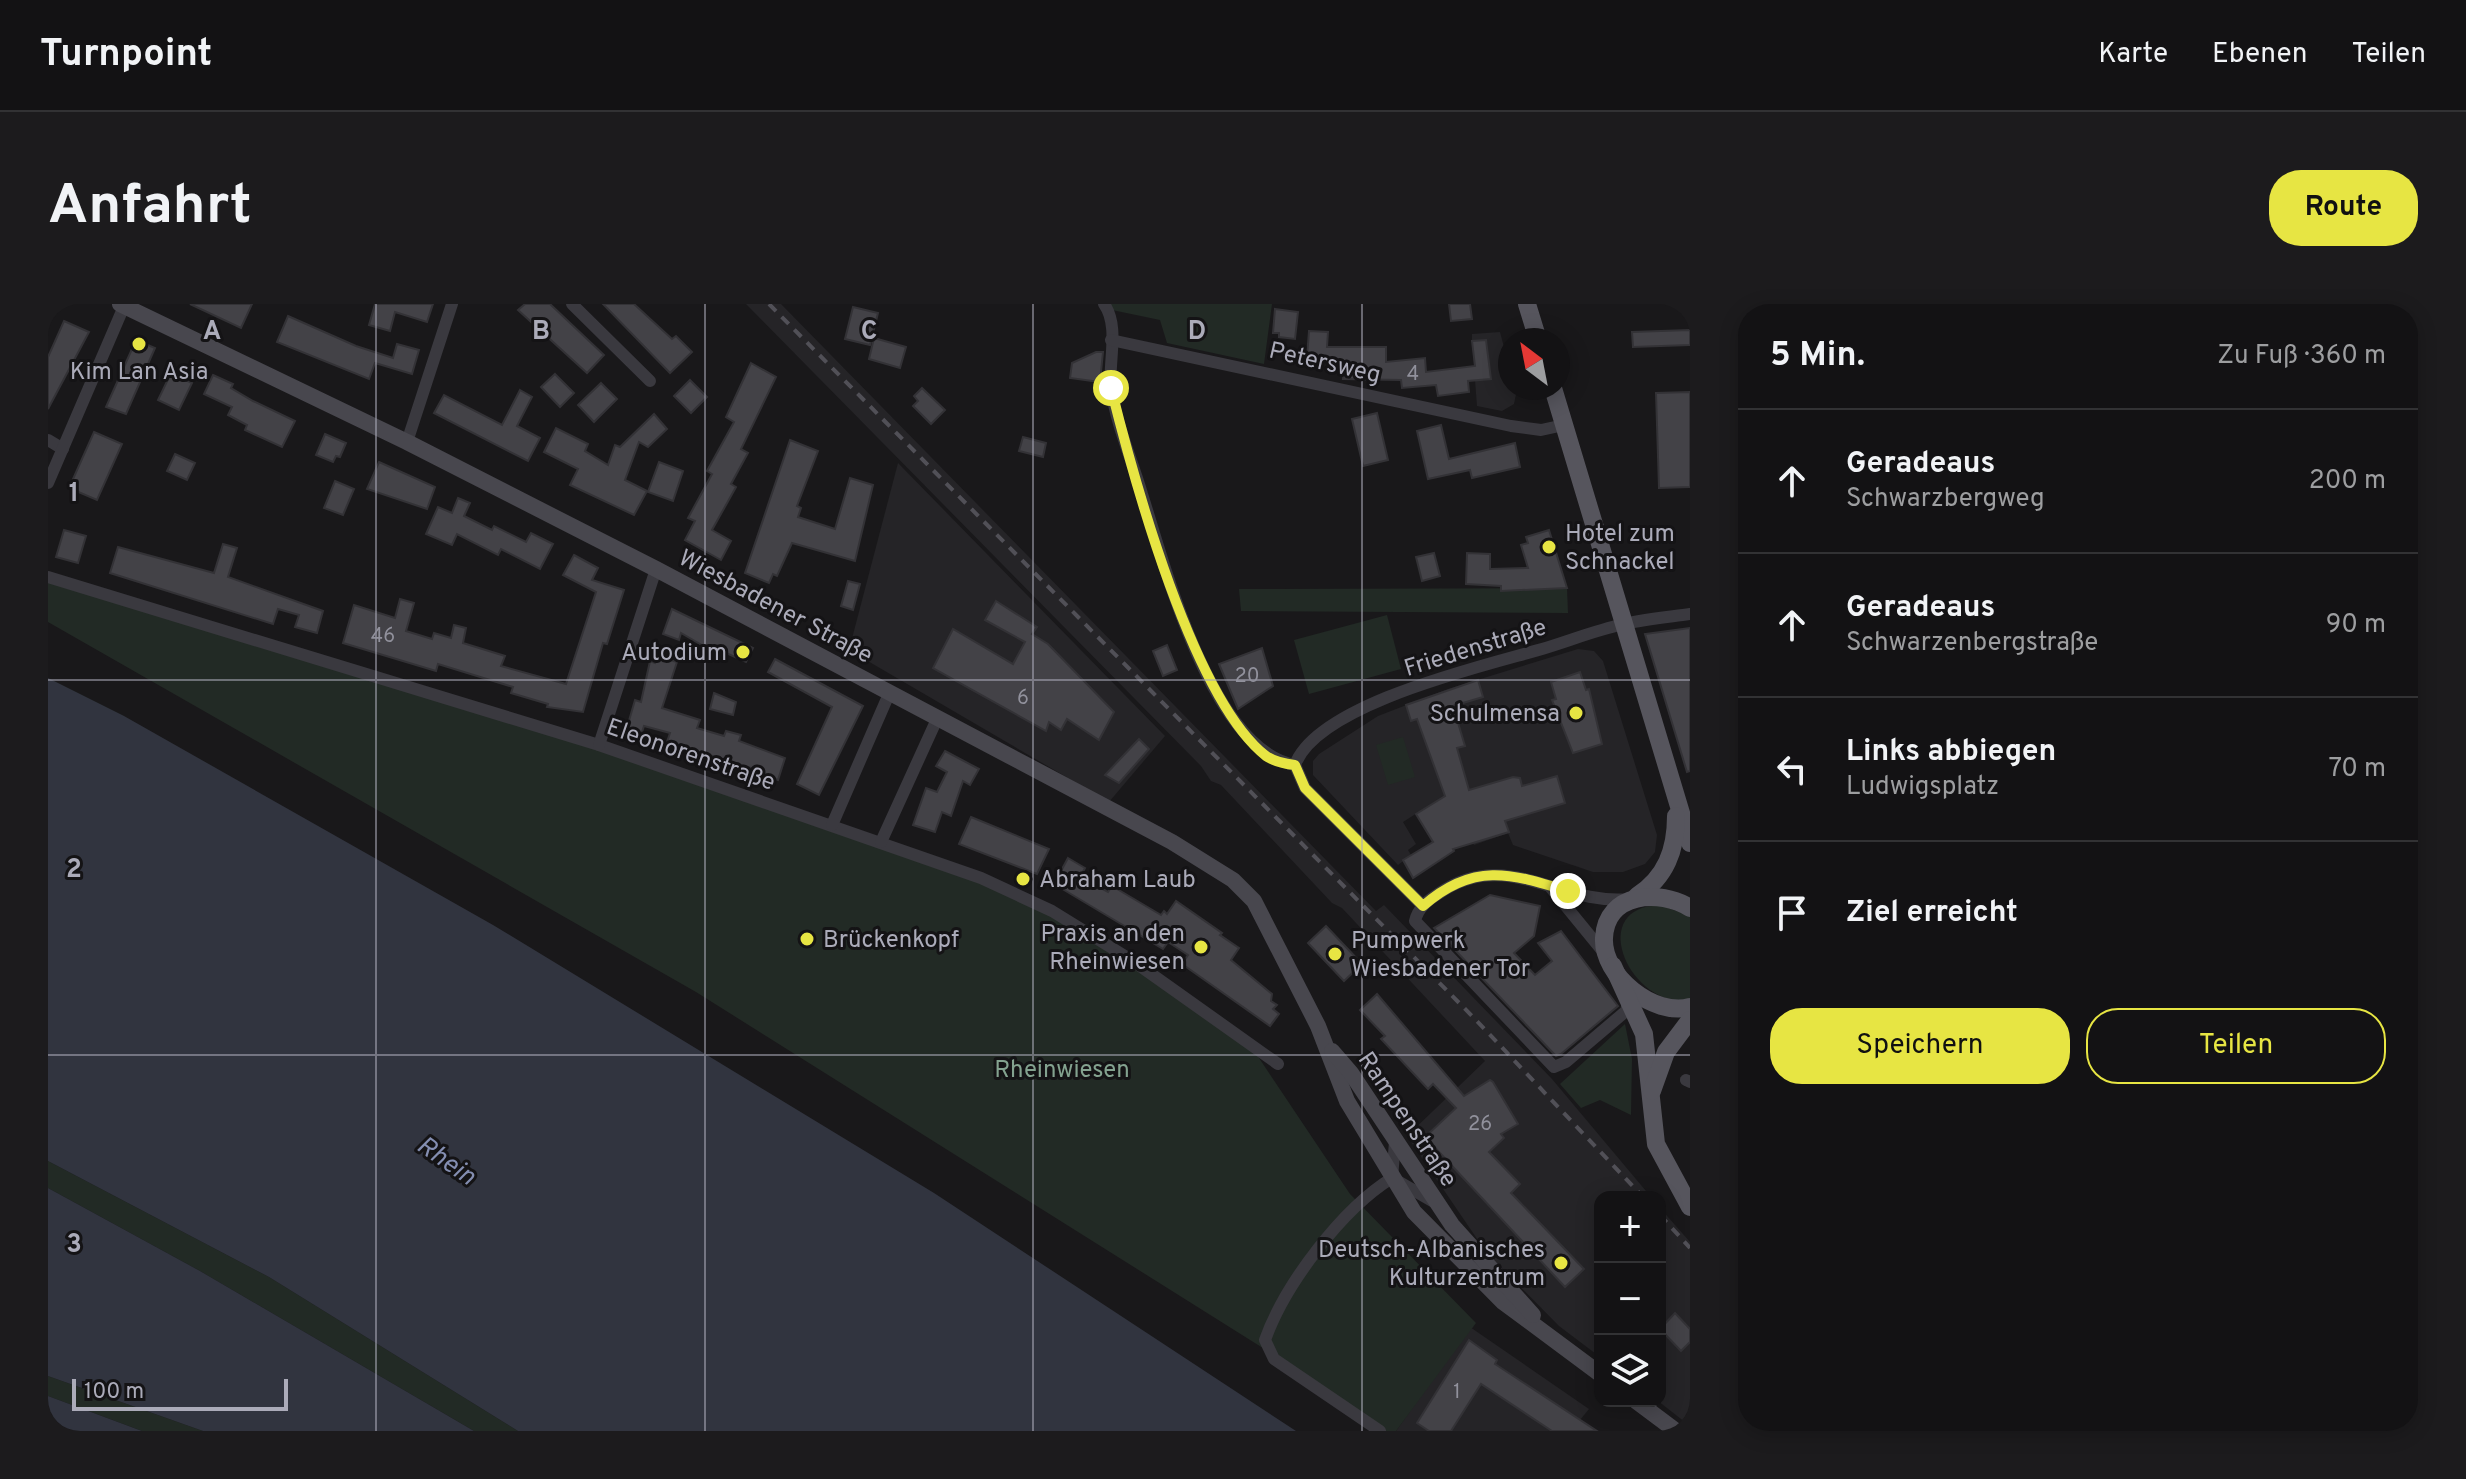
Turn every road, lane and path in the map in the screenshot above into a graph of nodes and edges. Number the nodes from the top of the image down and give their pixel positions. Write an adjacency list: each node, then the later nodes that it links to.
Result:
1 (452, 304): 12 (street)
2 (572, 304): 8 (street)
3 (1104, 304): 7 (street)
4 (1527, 304): 6 (main road)
5 (123, 305): 12 (main road, Wiesbadener Straße); 13 (street)
6 (1534, 328)
7 (1111, 340): 10 (street, Petersweg); 22 (street)
8 (650, 381)
9 (1557, 400): 10 (main road)
10 (1564, 425): 18 (main road)
11 (48, 440): 13 (street)
12 (407, 442): 15 (main road, Wiesbadener Straße)
13 (63, 449): 14 (street)
14 (48, 483)
15 (656, 569): 19 (main road, Wiesbadener Straße); 21 (street)
16 (48, 577): 21 (street, Eleonorenstraße)
17 (1690, 614): 18 (street, Friedenstraße)
18 (1622, 624): 22 (street, Friedenstraße); 23 (main road)
19 (889, 694): 20 (main road, Wiesbadener Straße); 24 (street)
20 (937, 719): 25 (street); 35 (main road, Wiesbadener Straße)
21 (599, 745): 24 (street, Eleonorenstraße)
22 (1295, 765): 29 (street)
23 (1676, 797): 26 (main road); 28 (main road)
24 (832, 825): 25 (street, Eleonorenstraße)
25 (881, 842): 36 (street, Eleonorenstraße)
26 (1690, 843)
27 (1541, 883): 28 (street); 29 (street); 31 (street)
28 (1634, 898): 30 (main road); 31 (main road)
29 (1423, 906): 32 (street)
30 (1690, 908)
31 (1611, 964): 32 (main road); 33 (main road)
32 (1629, 998): 37 (main road)
33 (1690, 1007)
34 (1690, 1020): 37 (main road)
35 (1326, 1044): 38 (main road, Rampenstraße); 39 (main road, Rampenstraße)
36 (1278, 1064)
37 (1650, 1097): 41 (main road)
38 (1395, 1142): 39 (street); 40 (main road, Rampenstraße)
39 (1392, 1178): 40 (street); 42 (main road, Rampenstraße); 45 (street, Rampenstraße)
40 (1436, 1203): 42 (main road, Rampenstraße)
41 (1690, 1207)
42 (1550, 1334): 43 (main road, Rampenstraße)
43 (1594, 1369)
44 (1644, 1407): 46 (main road)
45 (1380, 1431)
46 (1676, 1431)

